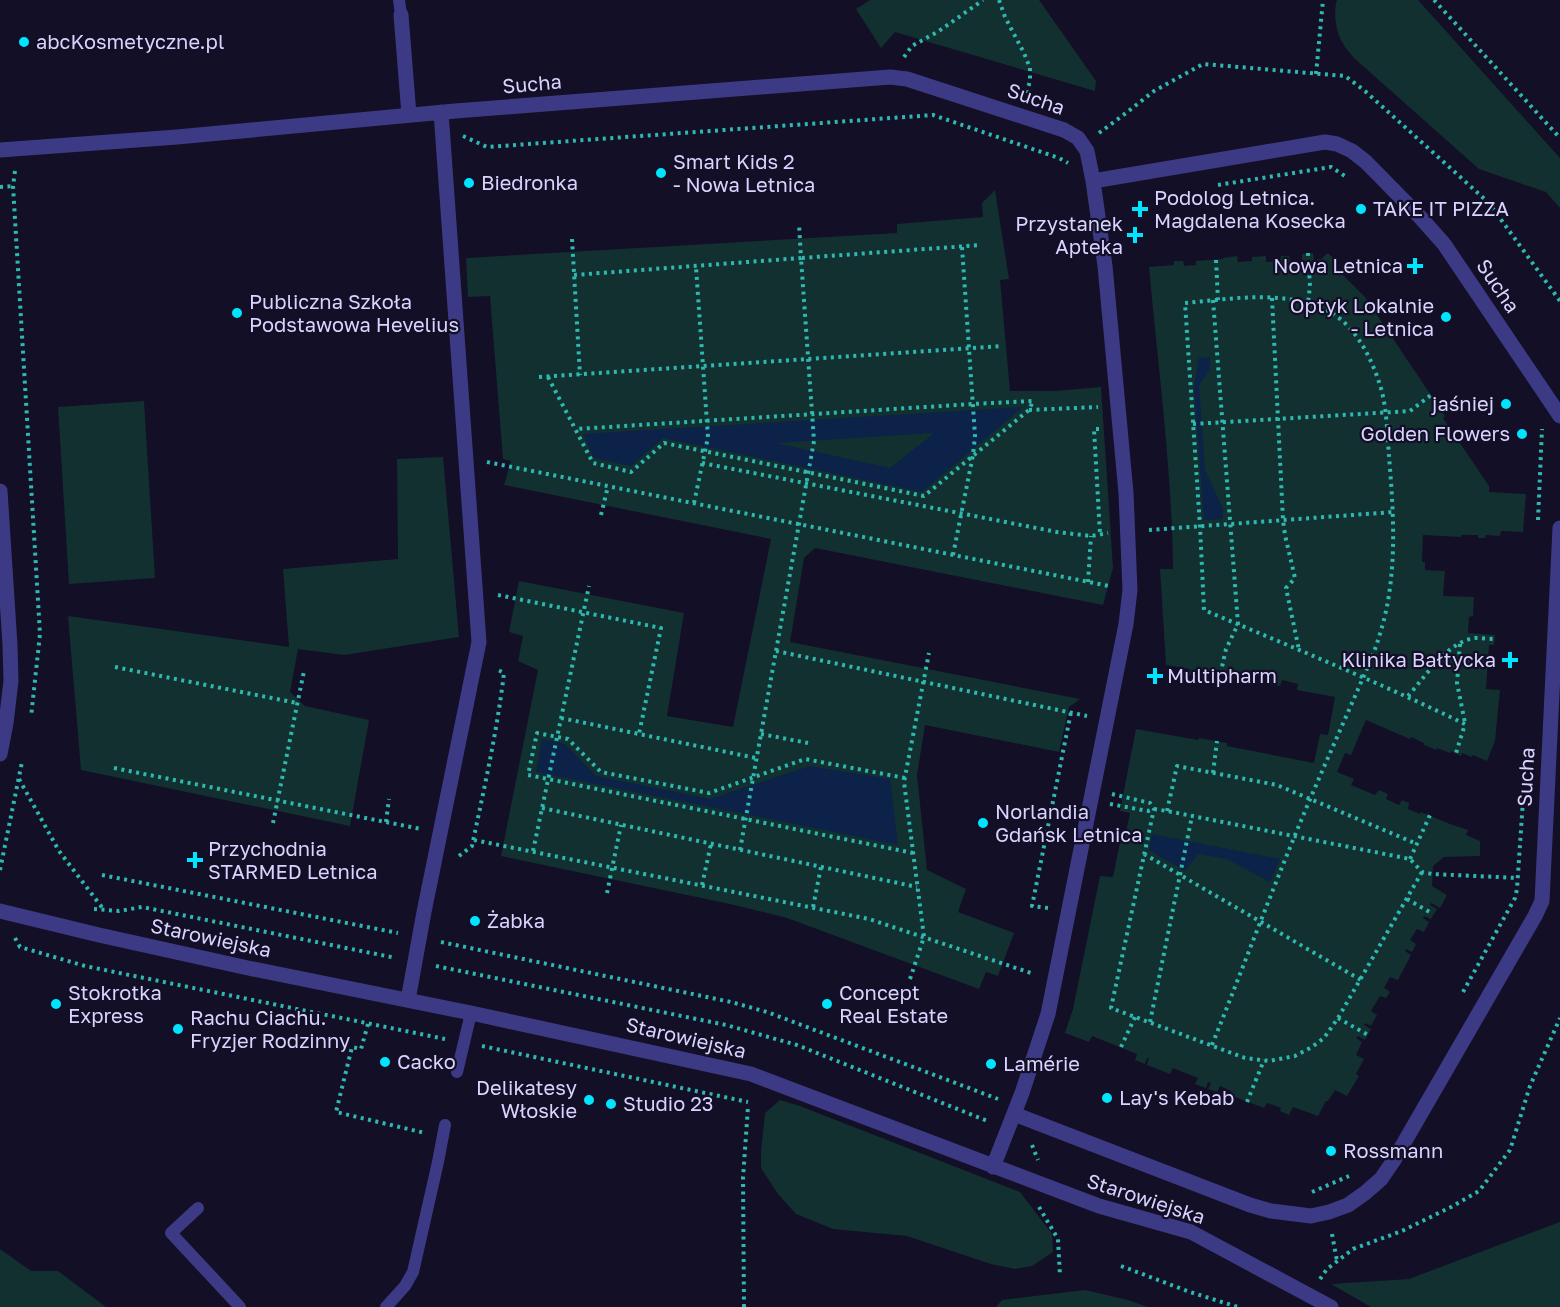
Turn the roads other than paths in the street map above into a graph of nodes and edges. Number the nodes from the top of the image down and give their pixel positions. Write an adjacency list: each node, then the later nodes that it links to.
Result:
1 (400, 8): 3 (street)
2 (441, 112): 3 (street, Sucha); 5 (street, Sucha); 13 (street)
3 (409, 115): 4 (street, Sucha)
4 (0, 150)
5 (1093, 181): 6 (street, Sucha); 16 (street)
6 (1560, 416)
7 (0, 491): 9 (street)
8 (1560, 528): 11 (street, Sucha)
9 (3, 723): 10 (street)
10 (0, 754)
11 (1543, 848): 16 (street, Starowiejska)
12 (0, 911): 13 (street, Starowiejska)
13 (408, 1000): 14 (street, Starowiejska)
14 (471, 1013): 15 (lane); 18 (street, Starowiejska)
15 (457, 1072)
16 (1016, 1110): 18 (street)
17 (445, 1125): 21 (lane)
18 (993, 1167): 22 (street, Starowiejska)
19 (198, 1208): 20 (lane)
20 (240, 1307)
21 (386, 1307)
22 (1331, 1307)

